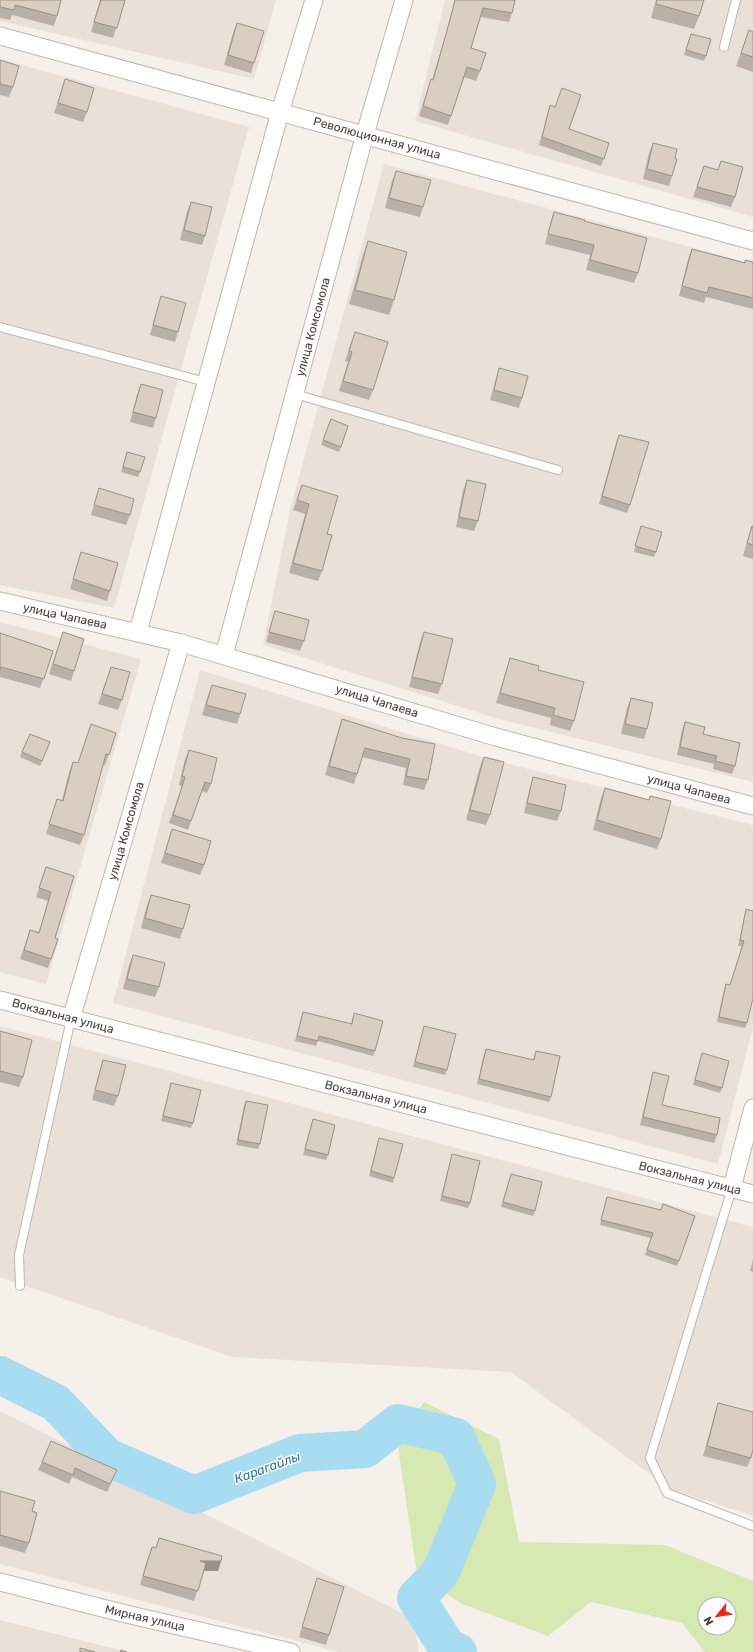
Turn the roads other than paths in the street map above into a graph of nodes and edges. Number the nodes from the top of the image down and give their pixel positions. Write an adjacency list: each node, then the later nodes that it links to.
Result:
1 (314, 0): 6 (street)
2 (404, 0): 7 (street, улица Комсомола)
3 (736, 0): 5 (lane)
4 (0, 36): 6 (street, Революционная улица)
5 (724, 47)
6 (280, 112): 7 (street, Революционная улица); 10 (street)
7 (365, 134): 8 (street, Революционная улица); 11 (street, улица Комсомола)
8 (753, 241)
9 (0, 327): 10 (lane)
10 (206, 382): 14 (street)
11 (295, 394): 12 (lane); 16 (street, улица Комсомола)
12 (558, 470)
13 (0, 601): 14 (street, улица Чапаева)
14 (138, 632): 15 (street, улица Чапаева)
15 (181, 643): 16 (street, улица Чапаева); 19 (street, улица Комсомола)
16 (224, 655): 17 (street, улица Чапаева)
17 (753, 806)
18 (0, 1000): 19 (street, Вокзальная улица)
19 (71, 1019): 21 (street, Вокзальная улица); 23 (lane)
20 (753, 1108): 21 (street)
21 (732, 1188): 22 (street, Вокзальная улица); 24 (lane)
22 (753, 1194)
23 (20, 1286)
24 (753, 1526)
25 (0, 1582): 26 (street, Мирная улица)
26 (291, 1652)

